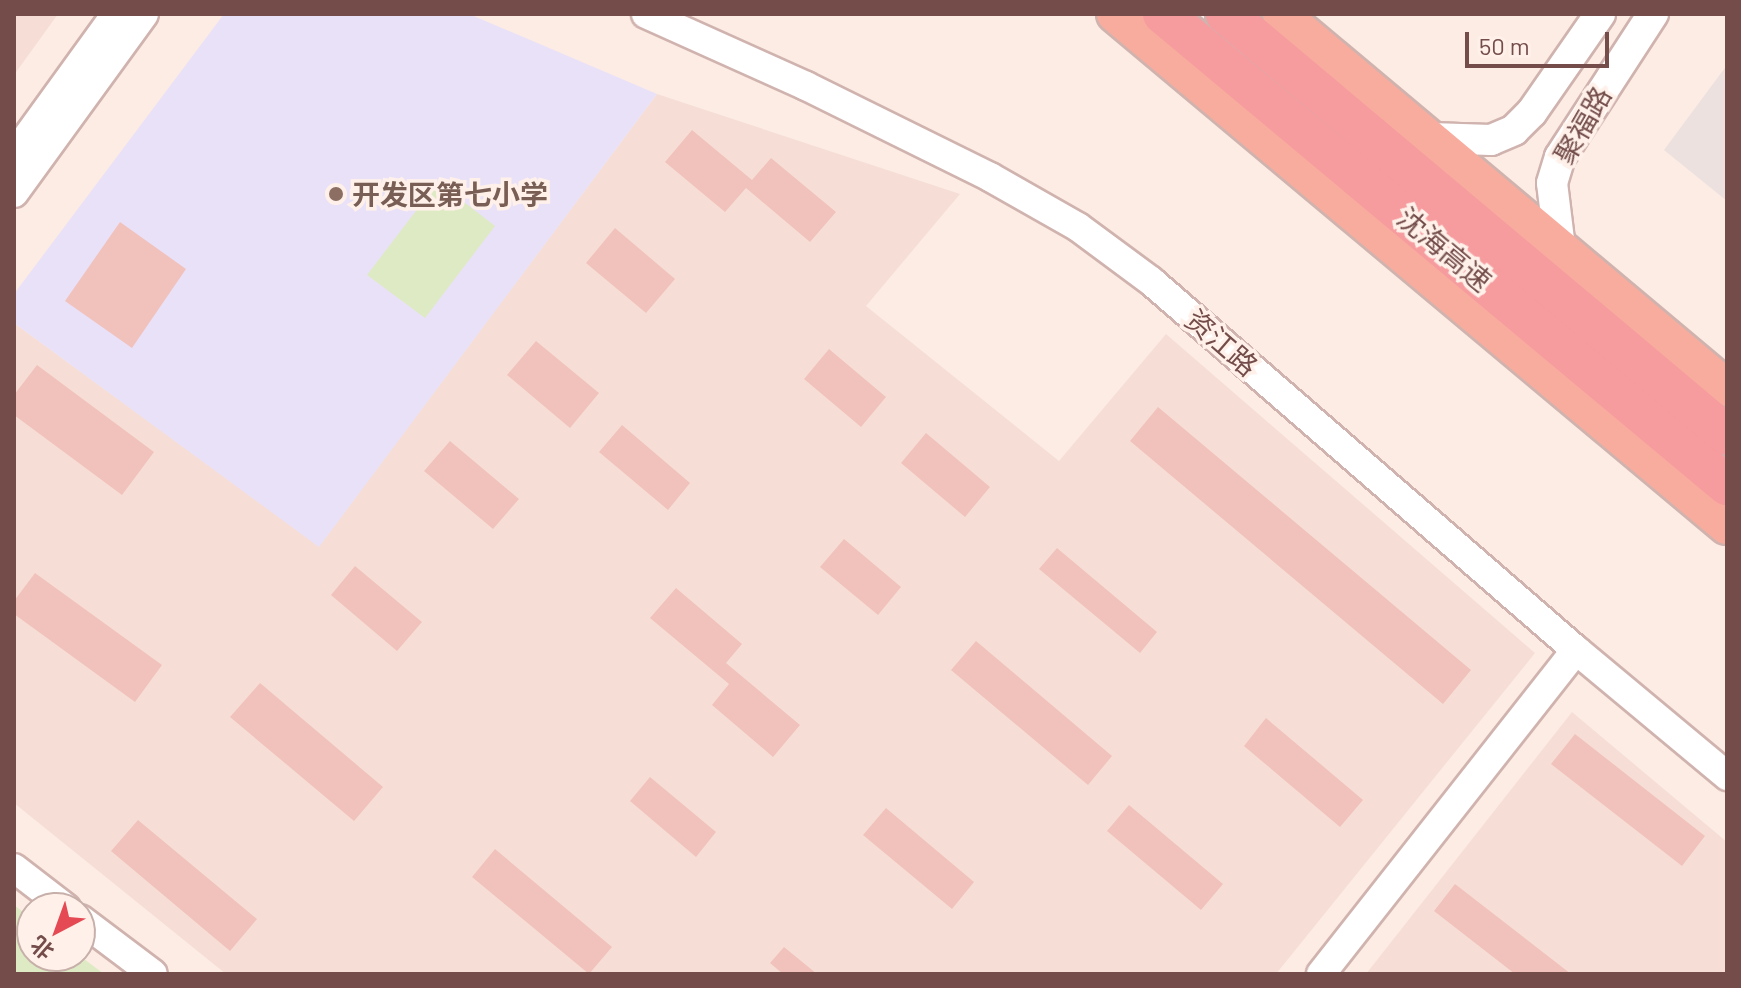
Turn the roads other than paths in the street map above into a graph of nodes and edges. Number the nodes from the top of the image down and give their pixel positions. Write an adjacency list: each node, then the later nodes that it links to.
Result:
1 (116, 14): 11 (street)
2 (144, 14): 12 (street)
3 (646, 14): 18 (street, 资江路)
4 (1115, 14): 17 (highway)
5 (1163, 14): 16 (highway, 沈海高速)
6 (1226, 14): 15 (highway, 沈海高速)
7 (1281, 14): 10 (highway)
8 (1600, 14): 10 (main road, 聚福路)
9 (1653, 14): 13 (main road, 聚福路)
10 (1431, 138): 13 (highway)
11 (14, 155)
12 (14, 193)
13 (1560, 248): 14 (highway)
14 (1727, 388)
15 (1727, 435)
16 (1727, 485)
17 (1727, 526)
18 (1576, 650): 19 (street, 资江路); 24 (street)
19 (1727, 776)
20 (14, 868): 21 (street)
21 (45, 892)
22 (96, 931): 23 (street)
23 (153, 974)
24 (1321, 974)

